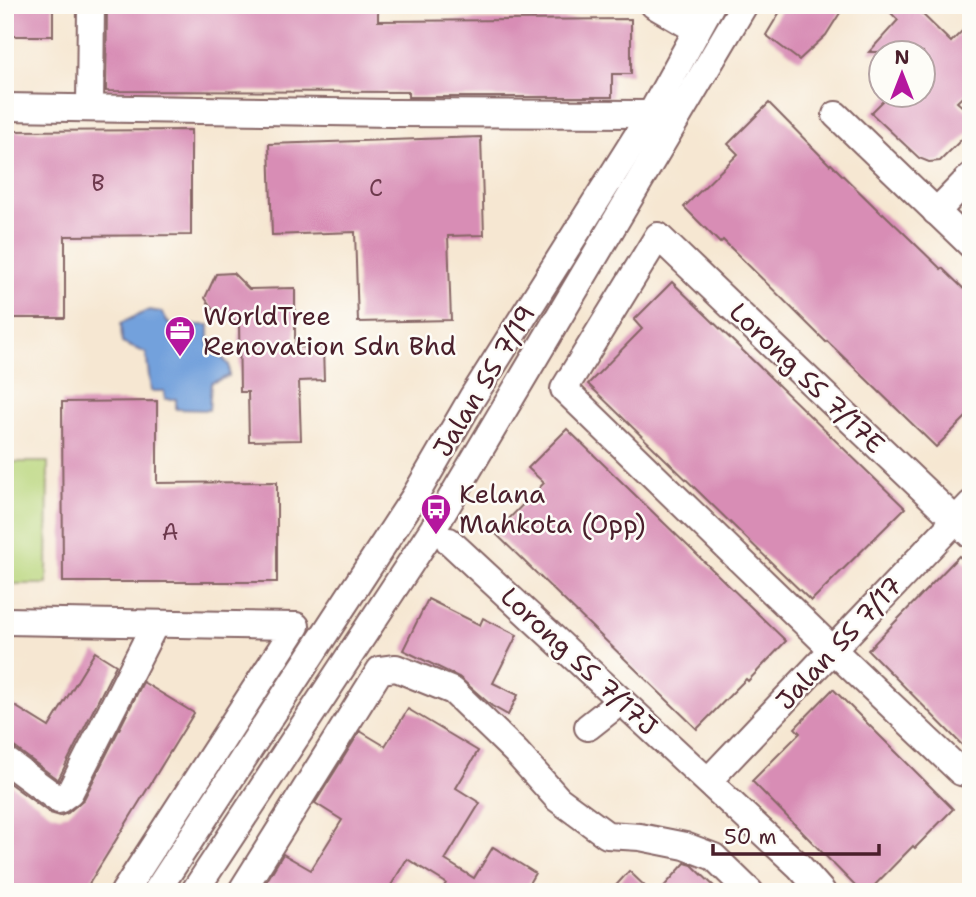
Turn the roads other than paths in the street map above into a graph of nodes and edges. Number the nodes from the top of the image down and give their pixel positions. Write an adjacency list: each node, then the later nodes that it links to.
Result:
1 (92, 5): 7 (street)
2 (654, 5): 5 (street)
3 (711, 5): 5 (street, Jalan SS 7/19)
4 (744, 5): 9 (street, Jalan SS 7/19)
5 (697, 30): 9 (street, Jalan SS 7/19)
6 (5, 107): 7 (street)
7 (90, 108): 9 (street)
8 (836, 115): 11 (street)
9 (662, 119): 13 (street, Jalan SS 7/19); 14 (street, Jalan SS 7/19)
10 (971, 176): 11 (street)
11 (936, 212): 12 (street)
12 (971, 245)
13 (472, 398): 14 (street); 27 (street, Jalan SS 7/19)
14 (502, 415): 28 (street, Jalan SS 7/19)
15 (966, 520): 19 (street, Jalan SS 7/17); 19 (street, Lorong SS 7/17E)
16 (449, 541): 20 (street, Lorong SS 7/17J)
17 (5, 621): 18 (street)
18 (155, 624): 22 (street); 26 (street)
19 (833, 650): 23 (street); 24 (street, Jalan SS 7/17)
20 (621, 701): 21 (street); 24 (street, Lorong SS 7/17J)
21 (588, 727)
22 (5, 760)
23 (966, 773)
24 (708, 781): 25 (street, Lorong SS 7/17J)
25 (813, 889)
26 (124, 892)
27 (156, 892)
28 (194, 892)
29 (241, 892): 30 (street)
30 (750, 892)

